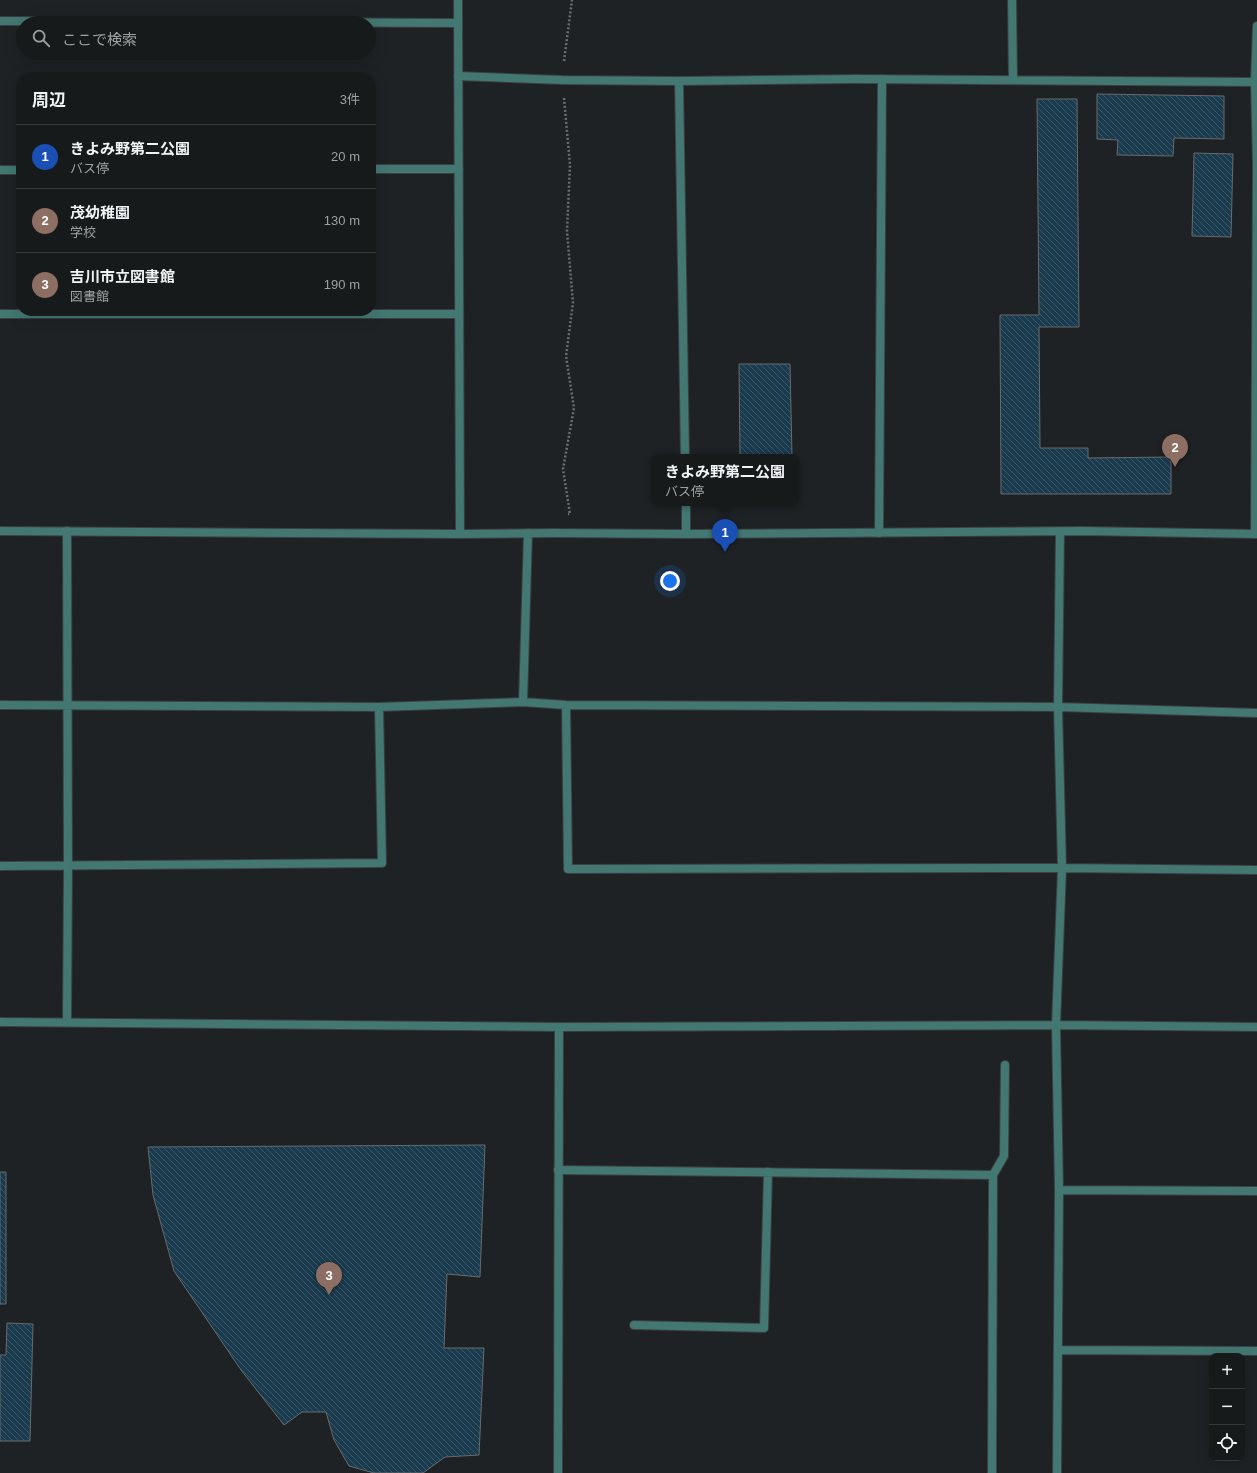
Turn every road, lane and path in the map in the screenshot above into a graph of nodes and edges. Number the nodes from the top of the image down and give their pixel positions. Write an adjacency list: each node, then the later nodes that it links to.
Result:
1 (458, 0): 7 (street)
2 (572, 0): 11 (path)
3 (1012, 0): 12 (street)
4 (0, 21): 5 (street)
5 (16, 21)
6 (376, 22): 7 (street)
7 (458, 22): 9 (street)
8 (1257, 26): 14 (street)
9 (458, 76): 11 (street); 16 (street)
10 (882, 79): 12 (street); 13 (street); 32 (street)
11 (562, 80): 13 (street); 31 (path)
12 (1013, 80): 14 (street)
13 (679, 81): 25 (street)
14 (1255, 82): 15 (street)
15 (1257, 164): 24 (street)
16 (459, 168): 17 (street); 23 (street)
17 (376, 169)
18 (0, 170): 19 (street)
19 (16, 170)
20 (0, 314): 21 (street)
21 (16, 314)
22 (376, 314): 23 (street)
23 (459, 314): 33 (street)
24 (1256, 327): 35 (street)
25 (685, 454)
26 (686, 506): 34 (street)
27 (0, 531): 28 (street)
28 (67, 531): 33 (street); 39 (street)
29 (1060, 532): 32 (street); 35 (street); 41 (street)
30 (528, 533): 31 (street); 33 (street); 36 (street)
31 (553, 533): 34 (street)
32 (879, 533): 34 (street)
33 (460, 534)
34 (686, 534)
35 (1256, 534)
36 (523, 702): 38 (street); 40 (street)
37 (0, 705): 39 (street)
38 (566, 705): 41 (street); 45 (street)
39 (67, 706): 40 (street); 44 (street)
40 (379, 707): 44 (street)
41 (1058, 707): 42 (street); 45 (street)
42 (1257, 713)
43 (0, 866): 44 (street)
44 (68, 866): 48 (street)
45 (1062, 868): 46 (street); 49 (street)
46 (1257, 870)
47 (0, 1022): 48 (street)
48 (67, 1022): 50 (street)
49 (1056, 1025): 50 (street); 51 (street); 56 (street)
50 (559, 1027): 53 (street)
51 (1257, 1027)
52 (1005, 1065): 55 (street)
53 (558, 1170): 54 (street); 61 (street)
54 (768, 1172): 55 (street); 58 (street)
55 (994, 1175): 62 (street)
56 (1059, 1190): 57 (street); 59 (street)
57 (1257, 1191)
58 (634, 1325)
59 (1058, 1350): 60 (street); 63 (street)
60 (1257, 1351)
61 (558, 1473)
62 (992, 1473)
63 (1057, 1473)

